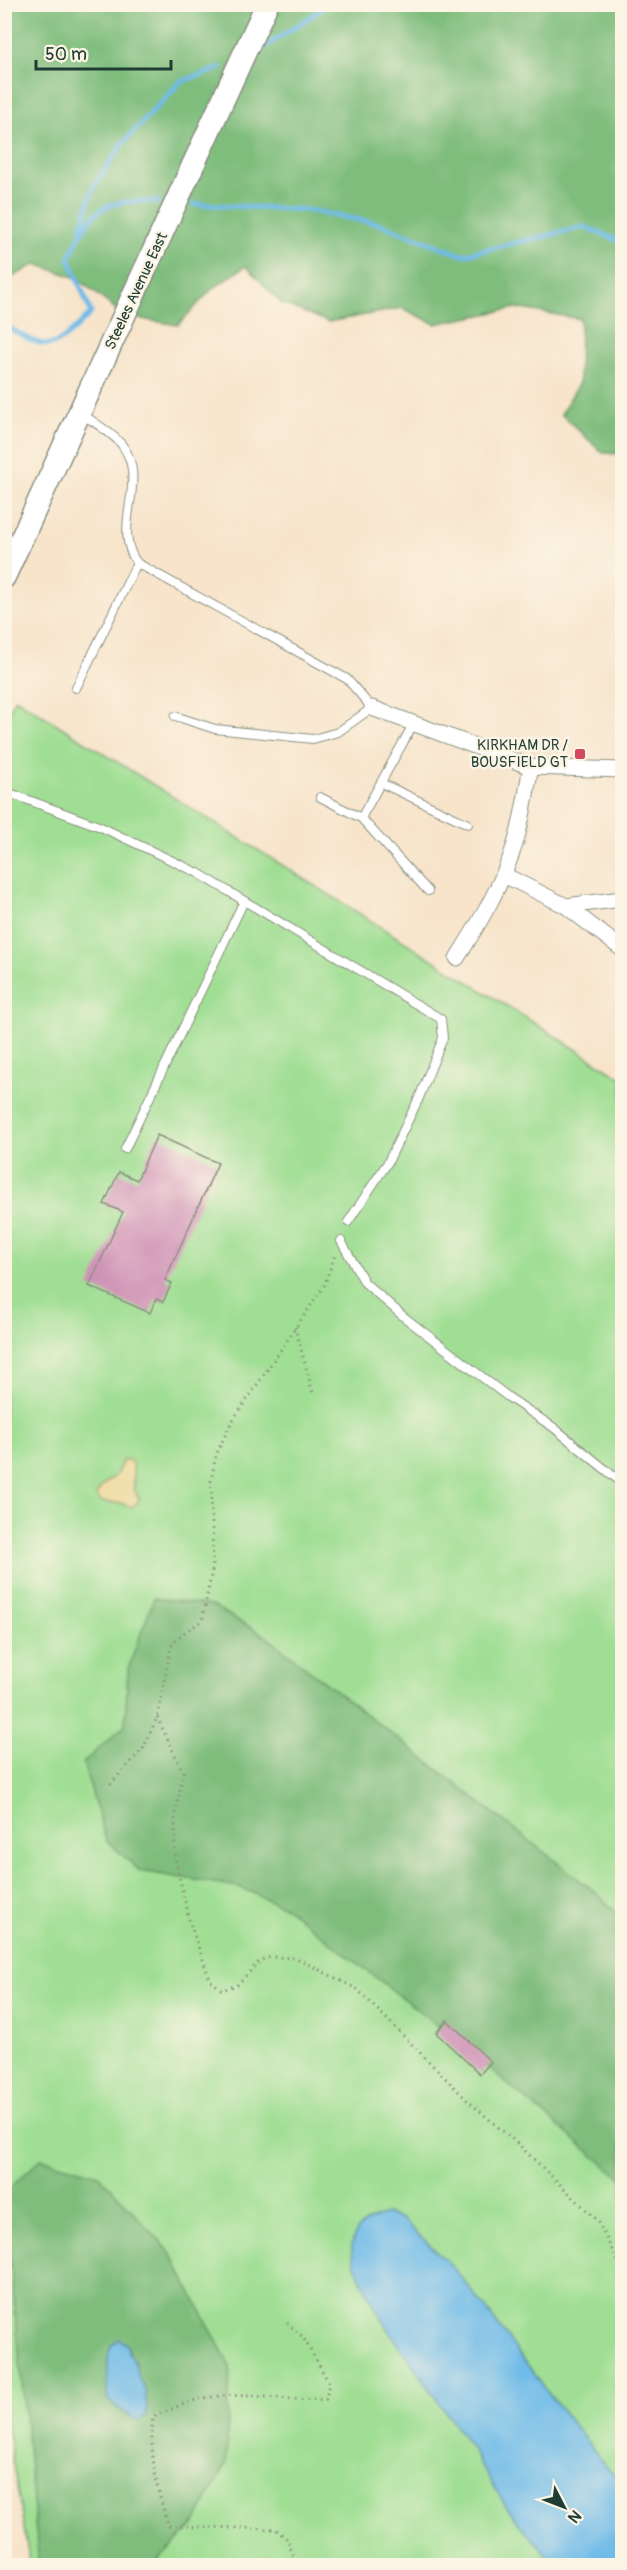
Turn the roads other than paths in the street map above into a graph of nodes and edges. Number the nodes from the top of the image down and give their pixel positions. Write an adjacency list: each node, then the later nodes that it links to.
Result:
1 (267, 4): 2 (main road, Steeles Avenue East)
2 (80, 412): 3 (lane); 4 (main road, Steeles Avenue East)
3 (137, 563): 5 (lane); 6 (lane)
4 (4, 577)
5 (76, 688)
6 (372, 708): 7 (lane); 8 (street)
7 (176, 716)
8 (414, 723): 9 (street); 11 (lane)
9 (531, 766): 10 (street); 16 (street)
10 (622, 770)
11 (381, 783): 14 (lane); 15 (lane)
12 (4, 791): 19 (lane)
13 (320, 797): 14 (lane)
14 (361, 818): 17 (lane)
15 (468, 824)
16 (504, 875): 20 (street); 22 (street)
17 (428, 891)
18 (622, 899): 20 (street)
19 (244, 901): 23 (lane); 24 (lane)
20 (566, 906): 21 (street)
21 (622, 949)
22 (457, 958)
23 (125, 1149)
24 (348, 1222)
25 (341, 1240): 26 (lane)
26 (622, 1483)

